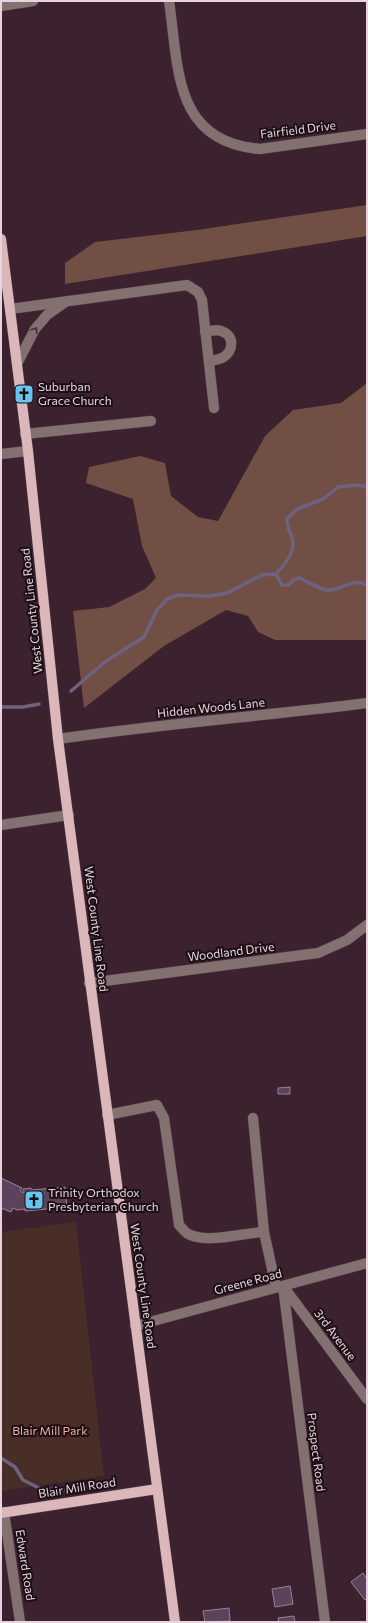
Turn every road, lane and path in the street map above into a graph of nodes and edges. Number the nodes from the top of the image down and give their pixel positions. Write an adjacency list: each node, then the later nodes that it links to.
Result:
1 (33, 1): 3 (street)
2 (169, 1): 4 (street, Fairfield Drive)
3 (1, 6)
4 (367, 134)
5 (1, 239): 7 (main road, West County Line Road)
6 (69, 300): 7 (street); 8 (street); 10 (street, one-way to 6)
7 (10, 309): 10 (main road, West County Line Road)
8 (206, 332): 9 (street); 9 (street)
9 (209, 361): 11 (street)
10 (17, 364): 13 (main road, West County Line Road)
11 (214, 408)
12 (151, 421): 13 (street)
13 (25, 434): 14 (main road, West County Line Road)
14 (28, 451): 15 (street); 17 (main road, West County Line Road)
15 (1, 454)
16 (367, 703): 17 (street, Hidden Woods Lane)
17 (58, 739): 18 (main road, West County Line Road)
18 (69, 815): 19 (street); 21 (main road, West County Line Road)
19 (1, 825)
20 (367, 925): 21 (street, Woodland Drive)
21 (90, 983): 22 (main road, West County Line Road)
22 (107, 1115): 24 (street); 27 (main road, West County Line Road)
23 (253, 1118): 24 (street, Prospect Road)
24 (264, 1232): 26 (street, Prospect Road)
25 (367, 1263): 26 (street, Greene Road)
26 (280, 1287): 27 (street, Greene Road); 28 (street, 3rd Avenue); 33 (street, Prospect Road)
27 (135, 1326): 29 (main road, West County Line Road)
28 (367, 1399)
29 (157, 1489): 30 (main road, Blair Mill Road); 32 (main road, West County Line Road)
30 (2, 1513): 31 (street, Edward Road)
31 (20, 1622)
32 (175, 1622)
33 (326, 1622)

